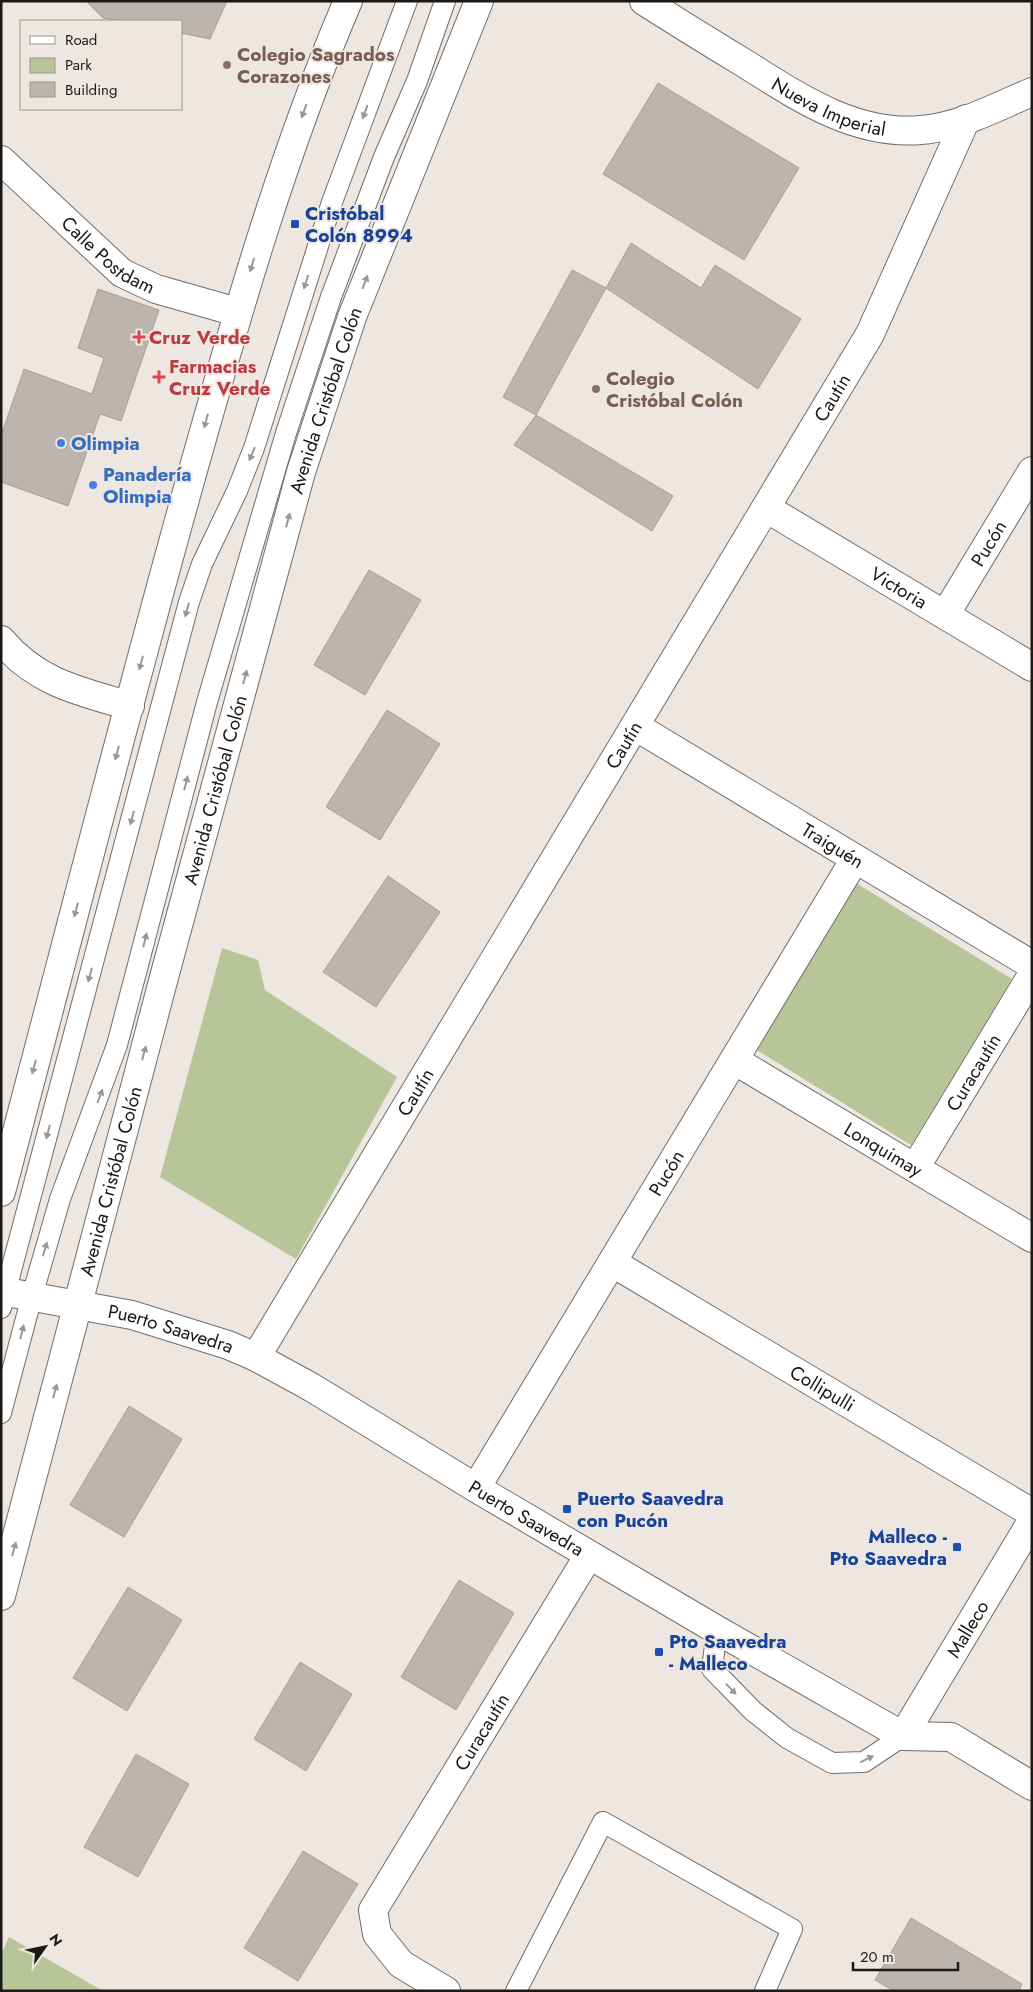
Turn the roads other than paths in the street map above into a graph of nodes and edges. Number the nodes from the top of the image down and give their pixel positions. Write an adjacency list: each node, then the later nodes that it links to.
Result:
1 (348, 1): 9 (street, one-way to 9)
2 (407, 1): 25 (lane, one-way to 25)
3 (445, 1): 25 (lane, one-way to 3)
4 (479, 1): 26 (street, Avenida Cristóbal Colón, one-way to 4)
5 (644, 1): 7 (street, Nueva Imperial)
6 (1032, 92): 7 (street, Nueva Imperial)
7 (966, 119): 11 (street, Cautín)
8 (1, 160): 9 (street, Calle Postdam)
9 (237, 312): 15 (street, one-way to 15)
10 (1032, 471): 12 (street, Pucón)
11 (766, 508): 12 (street, Victoria); 16 (street, Cautín)
12 (944, 615): 14 (street, Victoria)
13 (1, 640): 15 (street)
14 (1032, 667)
15 (130, 706): 22 (street, one-way to 22)
16 (635, 726): 17 (street, Traiguén); 27 (street, Cautín)
17 (855, 859): 18 (street, Traiguén); 20 (street, Pucón)
18 (1032, 965)
19 (1032, 975): 21 (street, Curacautín)
20 (734, 1060): 21 (street, Lonquimay); 24 (street, Pucón)
21 (915, 1168): 23 (street, Lonquimay)
22 (1, 1192)
23 (1032, 1238)
24 (613, 1263): 29 (street, Pucón); 30 (street, Collipulli)
25 (10, 1296): 26 (street, Puerto Saavedra); 28 (lane, one-way to 25)
26 (78, 1304): 27 (street, Puerto Saavedra); 33 (street, Avenida Cristóbal Colón, one-way to 26)
27 (256, 1357): 29 (street, Puerto Saavedra)
28 (1, 1413)
29 (476, 1488): 32 (street, Puerto Saavedra)
30 (1032, 1513)
31 (1032, 1521): 35 (street, Malleco)
32 (589, 1555): 34 (street, Puerto Saavedra); 37 (street, Curacautín)
33 (1, 1596)
34 (717, 1630): 35 (street, Puerto Saavedra); 35 (lane, one-way to 35)
35 (903, 1736): 36 (street, Puerto Saavedra)
36 (1032, 1786)
37 (446, 1991)
38 (516, 1991): 39 (lane)
39 (765, 1991)

